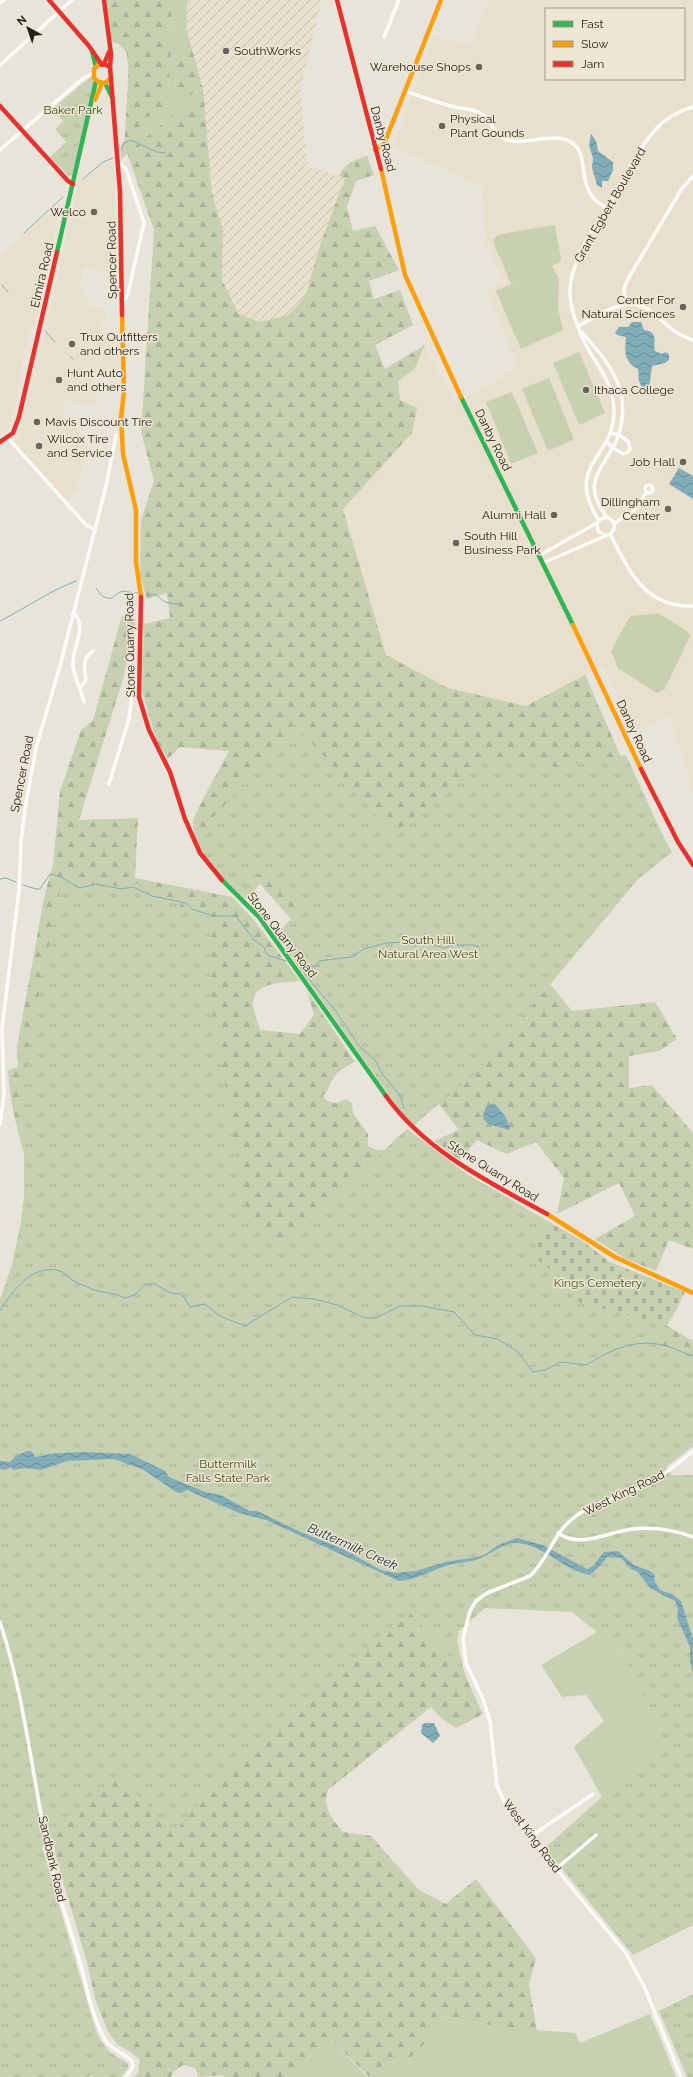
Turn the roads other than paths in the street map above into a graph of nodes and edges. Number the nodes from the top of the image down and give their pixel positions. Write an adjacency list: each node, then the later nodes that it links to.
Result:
1 (4, 0): 8 (street)
2 (49, 0): 9 (street)
3 (72, 0): 9 (street)
4 (104, 0): 11 (street)
5 (337, 0): 28 (street, Danby Road)
6 (399, 0): 10 (street)
7 (440, 0): 21 (street)
8 (0, 3)
9 (59, 12): 12 (street); 14 (street)
10 (384, 37)
11 (110, 50): 13 (street); 16 (street)
12 (92, 51): 13 (street); 15 (street)
13 (103, 64): 15 (street); 16 (street)
14 (0, 65)
15 (96, 67): 17 (street)
16 (110, 68): 18 (street)
17 (93, 73): 19 (street); 26 (street)
18 (110, 79): 20 (street); 22 (street, Spencer Road)
19 (96, 81): 20 (street); 23 (street, Elmira Road)
20 (103, 83): 22 (street, Spencer Road); 23 (street, Elmira Road)
21 (404, 90): 28 (street); 32 (street)
22 (112, 97): 29 (street, Spencer Road)
23 (92, 104): 31 (street, Elmira Road)
24 (0, 106): 26 (street)
25 (693, 107): 32 (street, Grant Egbert Boulevard)
26 (22, 131): 27 (street); 31 (street)
27 (0, 150)
28 (376, 150): 52 (street, Danby Road)
29 (118, 162): 33 (street, Spencer Road); 33 (street)
30 (693, 176): 34 (street)
31 (73, 184): 41 (street, Elmira Road)
32 (607, 208): 35 (street, Grant Egbert Boulevard)
33 (122, 300): 37 (street, Spencer Road)
34 (626, 304): 35 (street); 36 (street)
35 (578, 326): 38 (street, Grant Egbert Boulevard); 40 (street, Grant Egbert Boulevard)
36 (693, 340)
37 (121, 424): 57 (street, Stone Quarry Road)
38 (611, 434): 40 (street); 43 (street, Grant Egbert Boulevard)
39 (116, 435): 49 (street, Spencer Road)
40 (619, 435): 44 (street, Grant Egbert Boulevard); 44 (street)
41 (8, 438): 42 (street); 49 (street)
42 (0, 442)
43 (607, 442): 44 (street); 47 (street, Grant Egbert Boulevard)
44 (613, 448): 46 (street, Grant Egbert Boulevard)
45 (646, 493): 48 (street)
46 (607, 517): 47 (street); 48 (street)
47 (598, 522): 51 (street); 52 (street)
48 (614, 523): 50 (street)
49 (94, 530): 55 (street, Spencer Road)
50 (610, 534): 51 (street); 54 (street)
51 (605, 535): 53 (street)
52 (540, 555): 53 (street, Danby Road)
53 (543, 563): 61 (street, Danby Road)
54 (693, 606)
55 (74, 612): 58 (street); 62 (street, Spencer Road)
56 (93, 651): 58 (street)
57 (138, 679): 60 (street); 63 (street, Stone Quarry Road)
58 (80, 688): 59 (street)
59 (84, 702)
60 (109, 784)
61 (693, 865)
62 (0, 1124)
63 (693, 1293)
64 (693, 1451): 65 (street, West King Road)
65 (558, 1533): 66 (street); 70 (street, West King Road)
66 (693, 1537)
67 (0, 1622): 72 (street, Sandbank Road)
68 (593, 1794): 70 (street)
69 (596, 1835): 71 (street)
70 (530, 1837): 71 (street, West King Road)
71 (556, 1869): 73 (street, West King Road)
72 (126, 2077)
73 (681, 2077)

